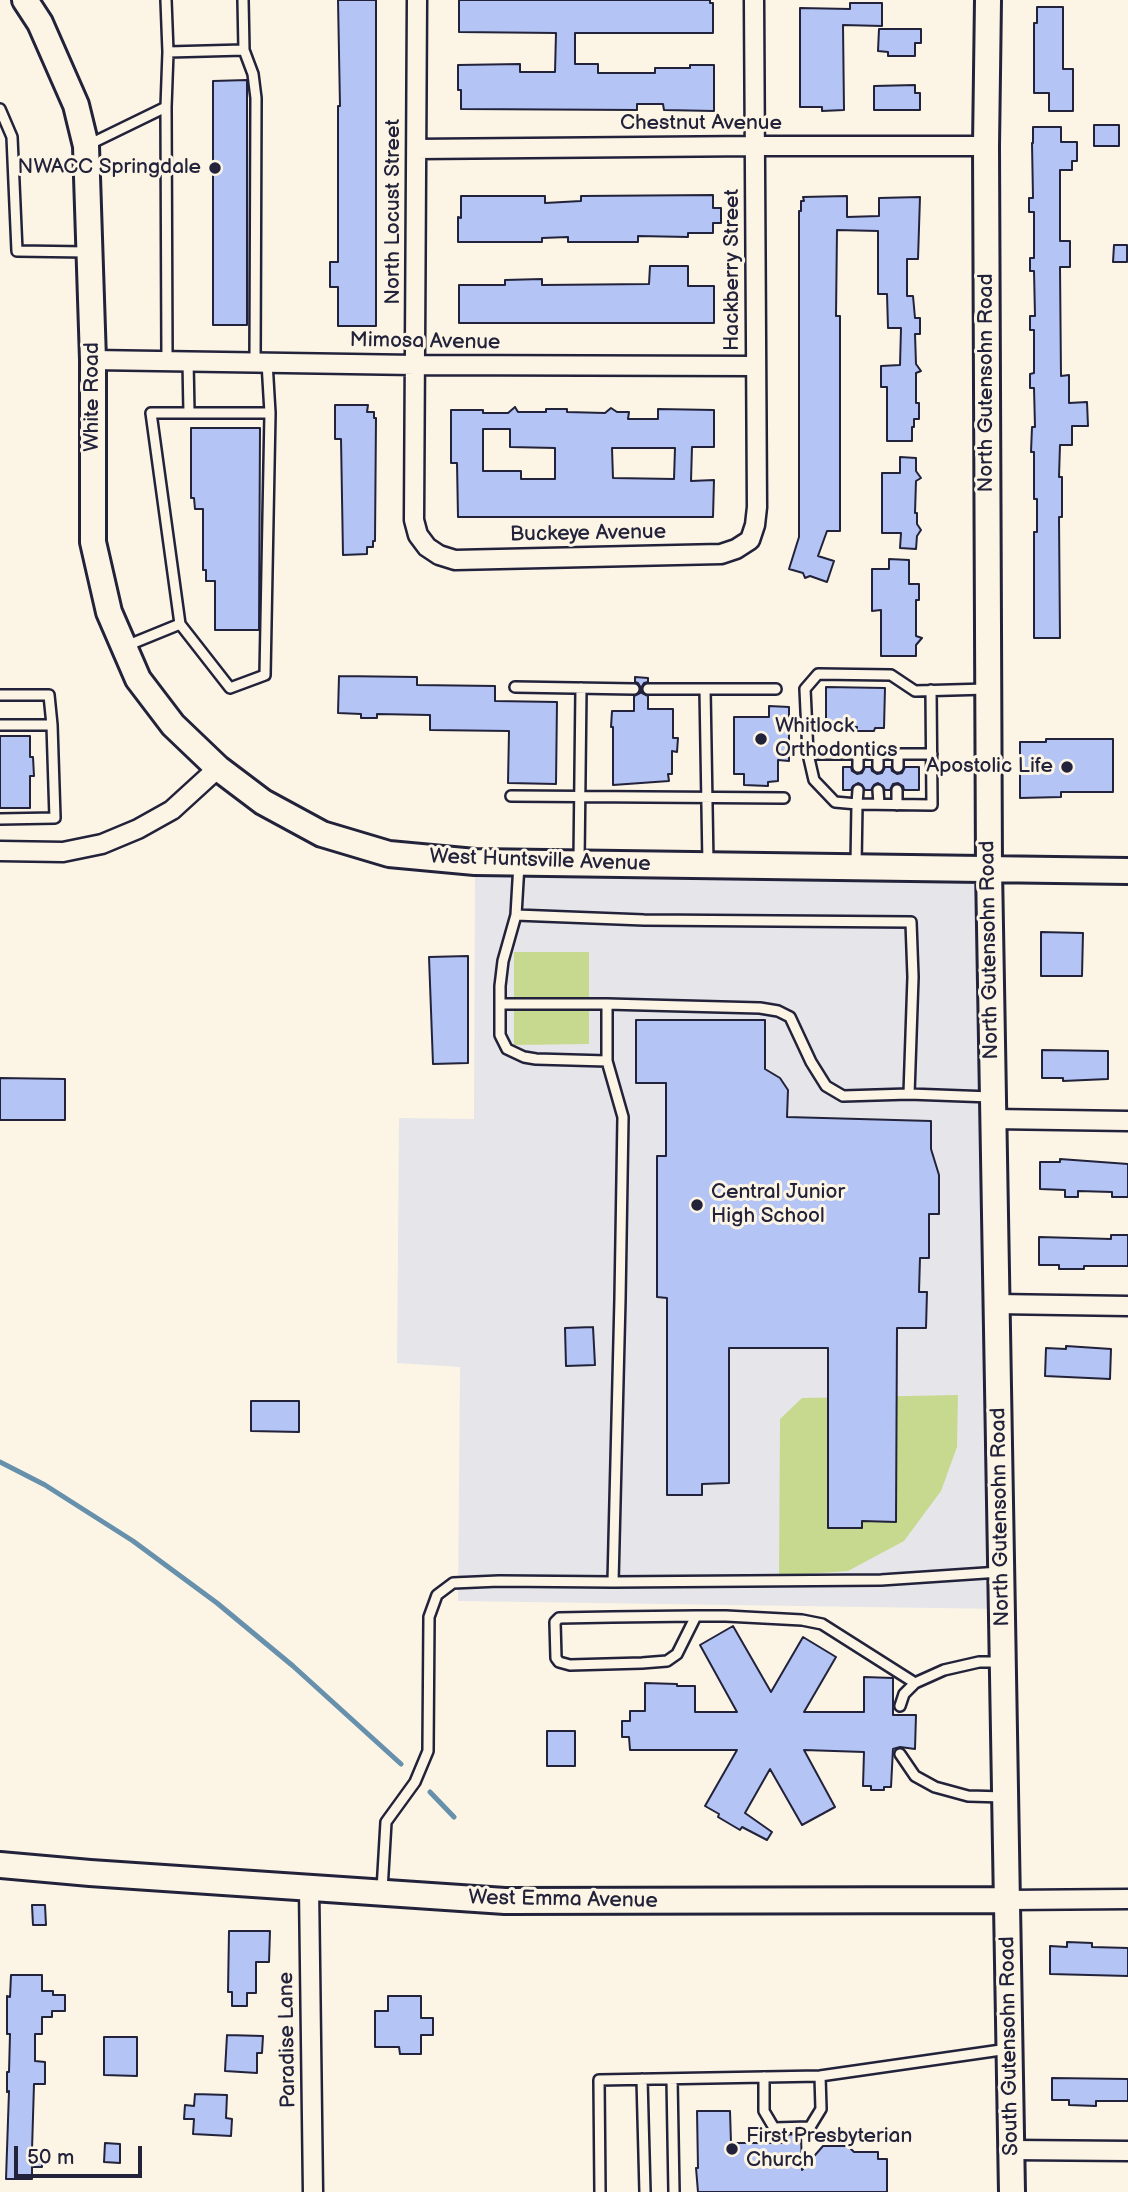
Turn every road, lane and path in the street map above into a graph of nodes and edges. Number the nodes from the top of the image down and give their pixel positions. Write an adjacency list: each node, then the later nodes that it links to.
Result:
1 (25, 0): 11 (street, White Road)
2 (166, 0): 8 (lane)
3 (243, 0): 7 (lane)
4 (418, 0): 14 (street, North Locust Street)
5 (754, 0): 12 (street, Hackberry Street)
6 (988, 0): 13 (street, North Gutensohn Road)
7 (244, 50): 8 (lane); 19 (lane)
8 (168, 52): 9 (lane)
9 (166, 107): 11 (lane); 17 (lane)
10 (0, 109): 15 (lane)
11 (86, 146): 15 (street, White Road)
12 (755, 146): 13 (street, Chestnut Avenue); 14 (street, Chestnut Avenue); 21 (street, Hackberry Street)
13 (986, 146): 34 (street, North Gutensohn Road)
14 (417, 149): 20 (street, North Locust Street)
15 (90, 252): 16 (street, White Road)
16 (93, 359): 17 (street, Mimosa Avenue); 27 (street, White Road)
17 (167, 361): 18 (street, Mimosa Avenue)
18 (188, 361): 19 (street, Mimosa Avenue); 22 (lane)
19 (261, 362): 20 (street, Mimosa Avenue); 23 (lane)
20 (415, 365): 21 (street, Mimosa Avenue); 25 (street, North Locust Street)
21 (756, 366): 24 (street, Hackberry Street)
22 (189, 413): 23 (lane); 26 (lane)
23 (270, 413): 26 (lane)
24 (750, 540): 25 (street, Buckeye Avenue)
25 (427, 547)
26 (180, 624): 27 (lane)
27 (124, 647): 47 (street, White Road)
28 (514, 687): 29 (lane)
29 (581, 688): 30 (lane); 52 (lane)
30 (635, 689)
31 (648, 689): 32 (lane)
32 (705, 689): 33 (lane); 53 (lane)
33 (776, 689)
34 (988, 689): 35 (lane); 64 (street, North Gutensohn Road)
35 (931, 690): 39 (lane); 43 (lane)
36 (0, 695): 38 (lane)
37 (0, 725): 38 (lane)
38 (52, 725): 58 (lane)
39 (808, 754): 40 (lane); 55 (lane)
40 (858, 754): 41 (lane); 44 (lane)
41 (878, 754): 42 (lane); 45 (lane)
42 (898, 754): 43 (lane); 46 (lane)
43 (932, 754): 57 (lane)
44 (858, 767)
45 (878, 767)
46 (898, 767)
47 (218, 768): 59 (street); 60 (street, West Huntsville Avenue)
48 (858, 790): 55 (lane)
49 (878, 790): 56 (lane)
50 (897, 790): 57 (lane)
51 (511, 796): 52 (lane)
52 (580, 797): 53 (lane); 61 (lane)
53 (707, 798): 54 (lane); 62 (lane)
54 (783, 798)
55 (857, 804): 56 (lane); 63 (lane)
56 (879, 804): 57 (lane)
57 (897, 805)
58 (0, 819)
59 (0, 851)
60 (519, 863): 61 (street, West Huntsville Avenue); 66 (lane)
61 (579, 863): 62 (street, West Huntsville Avenue)
62 (709, 865): 63 (street, West Huntsville Avenue)
63 (856, 867): 64 (street, West Huntsville Avenue)
64 (989, 869): 65 (street, West Huntsville Avenue); 71 (street, North Gutensohn Road)
65 (1128, 871)
66 (516, 915): 67 (lane); 70 (lane)
67 (500, 1004): 68 (lane); 69 (lane)
68 (607, 1004): 69 (lane); 70 (lane)
69 (607, 1061): 76 (lane)
70 (909, 1094): 71 (lane)
71 (993, 1108): 72 (street); 73 (street, North Gutensohn Road)
72 (1128, 1121)
73 (996, 1304): 74 (street); 75 (street, North Gutensohn Road)
74 (1128, 1306)
75 (1002, 1572): 76 (lane); 78 (street, North Gutensohn Road)
76 (613, 1583): 85 (lane)
77 (696, 1616): 77 (lane); 79 (lane)
78 (1003, 1662): 79 (lane); 82 (street, North Gutensohn Road)
79 (915, 1683): 80 (lane)
80 (900, 1706)
81 (900, 1754): 82 (lane)
82 (1006, 1797): 87 (street, North Gutensohn Road)
83 (0, 1864): 84 (street, West Emma Avenue)
84 (309, 1887): 85 (street, West Emma Avenue); 95 (street, Paradise Lane)
85 (382, 1892): 87 (street, West Emma Avenue)
86 (1128, 1899): 87 (street, West Emma Avenue)
87 (1008, 1900): 88 (street, South Gutensohn Road)
88 (1010, 2049): 89 (lane); 93 (street, South Gutensohn Road)
89 (820, 2076): 90 (lane); 90 (lane)
90 (764, 2077): 92 (lane)
91 (642, 2079): 92 (lane); 96 (lane); 97 (lane)
92 (672, 2079): 98 (lane)
93 (1012, 2150): 94 (street); 99 (street, South Gutensohn Road)
94 (1128, 2151)
95 (313, 2192)
96 (600, 2192)
97 (645, 2192)
98 (674, 2192)
99 (1012, 2192)

